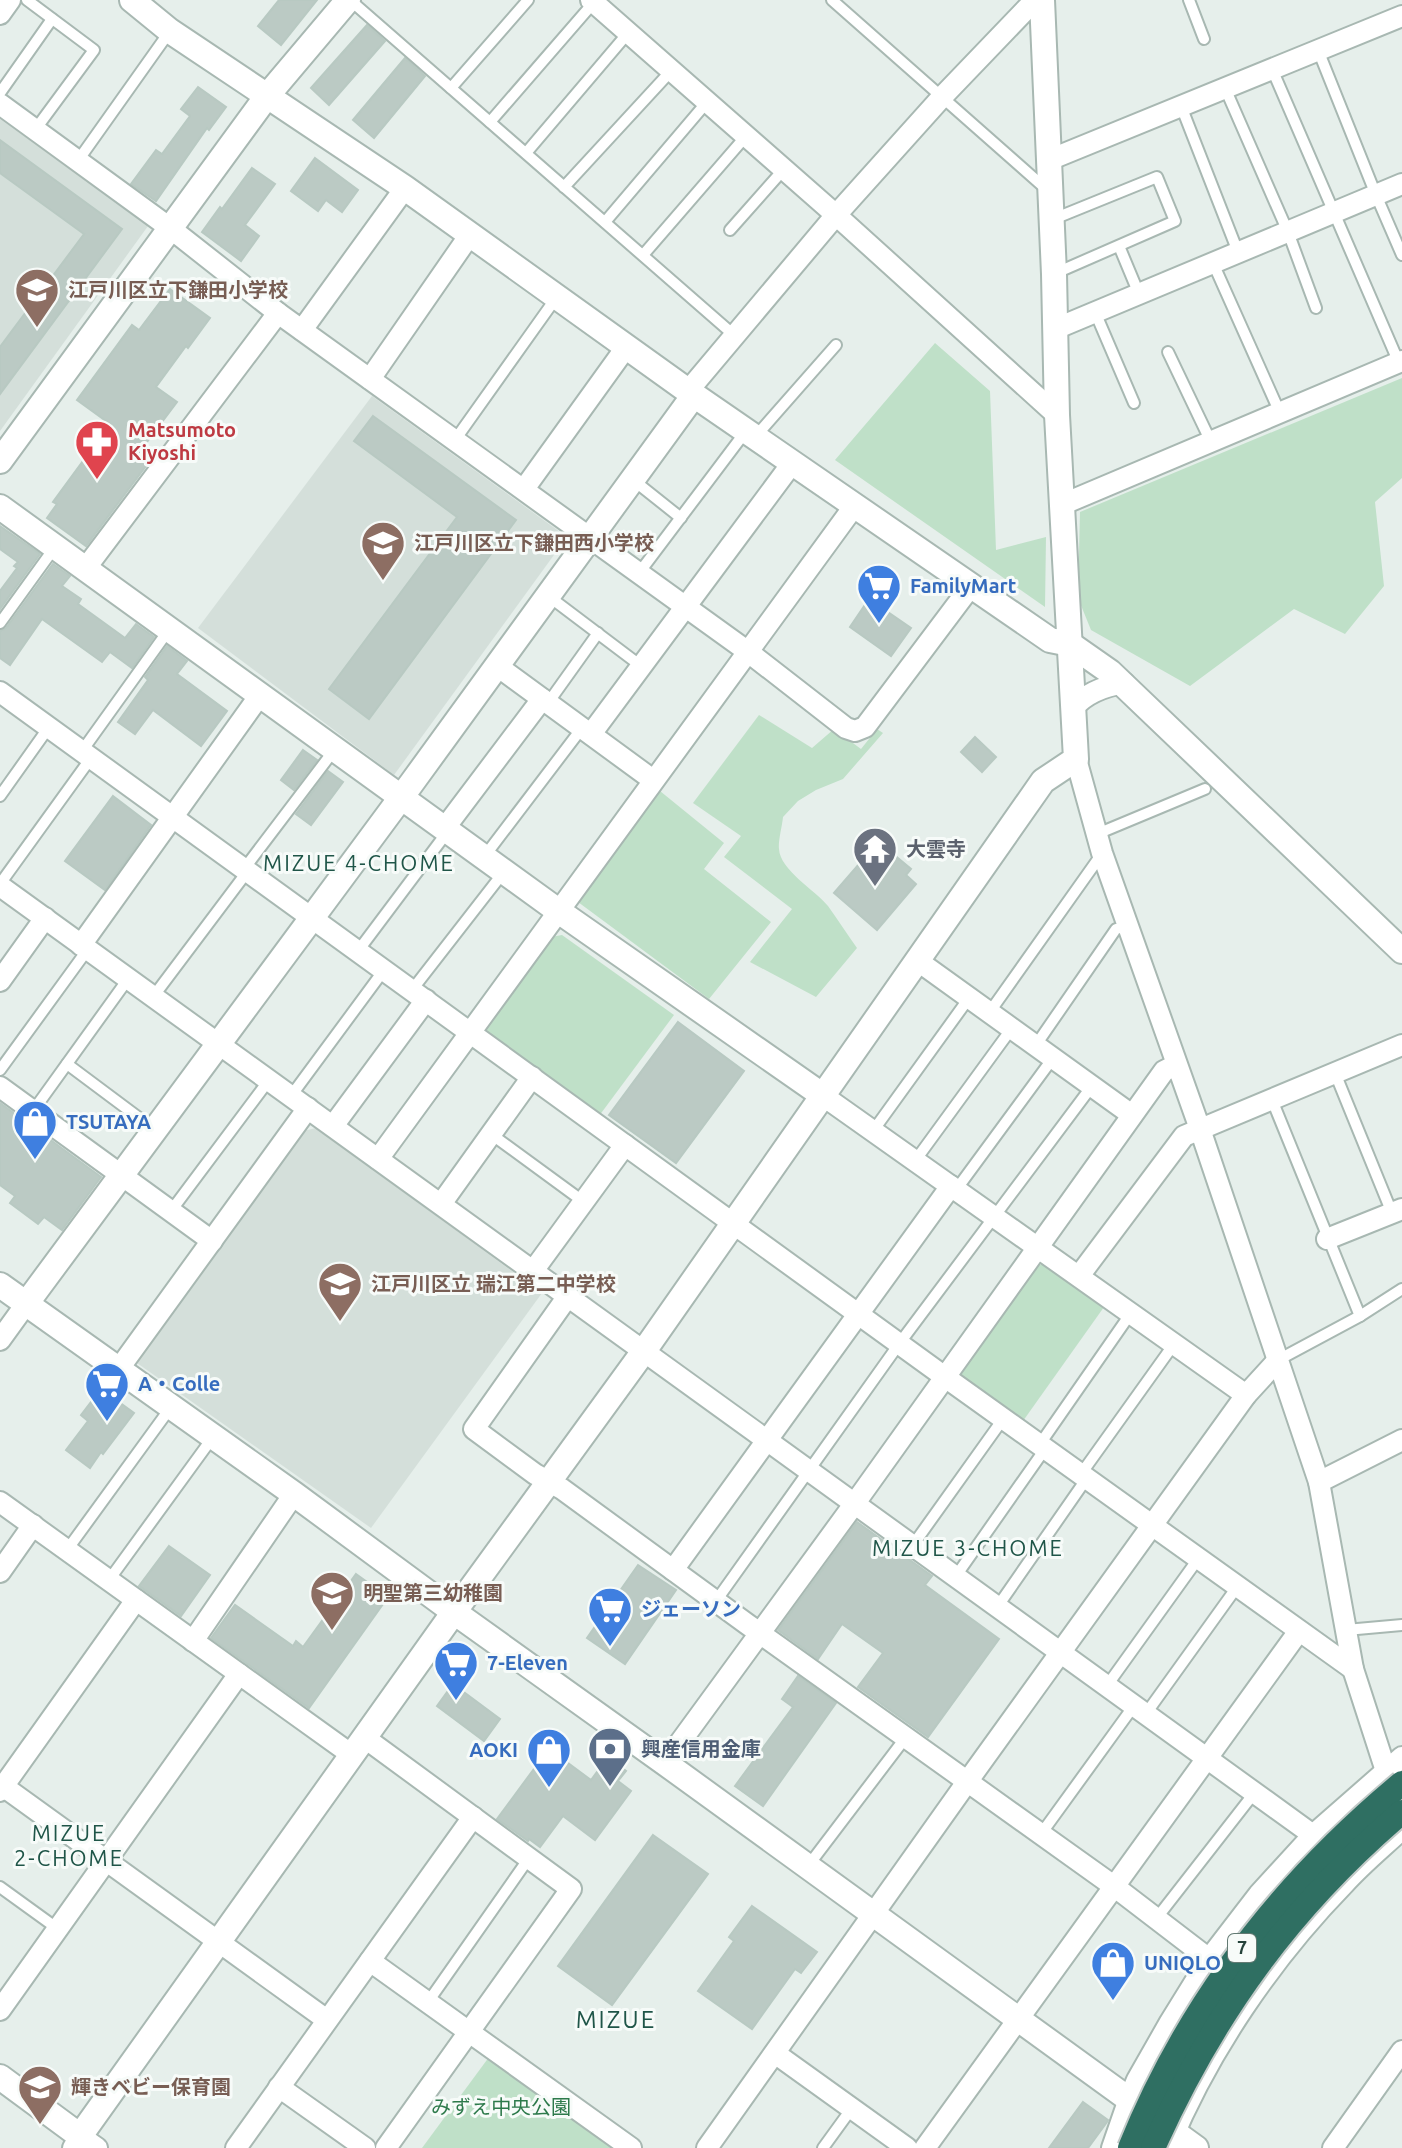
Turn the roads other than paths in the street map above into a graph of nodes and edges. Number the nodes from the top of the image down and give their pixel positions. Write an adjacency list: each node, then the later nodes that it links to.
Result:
1 (10, 0): 11 (street)
2 (27, 0): 13 (lane)
3 (132, 0): 14 (street)
4 (349, 0): 20 (lane); 23 (street)
5 (528, 0): 20 (lane)
6 (832, 0): 24 (lane)
7 (1035, 0): 24 (street)
8 (1042, 0): 32 (street)
9 (1189, 0): 16 (lane)
10 (594, 1): 15 (street); 28 (lane)
11 (0, 14)
12 (1402, 16): 17 (street)
13 (52, 19): 22 (lane); 29 (lane)
14 (170, 31): 23 (street); 33 (lane)
15 (628, 33): 19 (street); 31 (lane)
16 (1204, 39)
17 (1318, 50): 18 (street); 39 (lane)
18 (1272, 69): 21 (street); 40 (lane)
19 (671, 71): 25 (street); 36 (lane)
20 (451, 88): 28 (lane)
21 (1225, 88): 27 (street); 46 (lane)
22 (0, 93)
23 (267, 96): 37 (street); 44 (street)
24 (942, 97): 38 (lane); 41 (street)
25 (707, 102): 30 (street); 43 (lane)
26 (0, 104): 29 (street)
27 (1181, 106): 32 (street); 49 (lane)
28 (490, 122): 31 (lane)
29 (35, 130): 33 (street)
30 (746, 136): 34 (street); 50 (lane)
31 (526, 153): 36 (lane)
32 (1049, 160): 38 (street)
33 (77, 162): 44 (street)
34 (784, 169): 41 (street); 45 (lane)
35 (1402, 184): 39 (street)
36 (564, 187): 43 (lane)
37 (405, 188): 47 (street); 60 (street)
38 (1050, 192): 42 (street)
39 (1376, 195): 40 (street); 51 (lane)
40 (1333, 213): 46 (street); 65 (lane)
41 (836, 215): 61 (street); 70 (street)
42 (1051, 220): 48 (lane); 53 (street)
43 (605, 222): 50 (lane)
44 (170, 228): 58 (street); 74 (street)
45 (730, 230)
46 (1288, 232): 49 (street); 56 (lane)
47 (469, 236): 55 (street); 66 (street)
48 (1119, 246): 53 (lane); 54 (lane)
49 (1238, 252): 52 (street)
50 (643, 255): 61 (lane)
51 (1402, 255)
52 (1213, 263): 54 (street); 69 (lane)
53 (1054, 274): 59 (street)
54 (1139, 294): 57 (street)
55 (557, 297): 63 (street); 72 (lane)
56 (1316, 308)
57 (1095, 312): 59 (street); 68 (lane)
58 (278, 313): 60 (street); 84 (street)
59 (1055, 329): 70 (street)
60 (302, 330): 66 (street)
61 (735, 336): 67 (street)
62 (836, 345): 71 (lane)
63 (627, 346): 67 (street); 77 (street)
64 (1168, 352): 73 (lane)
65 (1400, 362): 69 (street)
66 (370, 379): 72 (street)
67 (691, 393): 71 (street); 76 (street)
68 (1134, 403)
69 (1280, 413): 73 (street)
70 (1057, 415): 79 (street)
71 (751, 433): 75 (street); 81 (lane)
72 (455, 440): 77 (street)
73 (1211, 442): 79 (street)
74 (0, 461)
75 (793, 462): 78 (street); 88 (street)
76 (632, 479): 81 (lane); 82 (street)
77 (524, 489): 82 (street)
78 (855, 505): 86 (street); 93 (street)
79 (1061, 505): 92 (street)
80 (0, 507): 83 (street)
81 (681, 518): 85 (lane)
82 (589, 537): 85 (street); 87 (street)
83 (55, 547): 84 (street); 89 (lane)
84 (85, 569): 90 (street)
85 (639, 573): 88 (street)
86 (971, 586): 92 (street); 93 (street)
87 (547, 595): 91 (lane); 94 (street)
88 (685, 607): 93 (street); 95 (street)
89 (0, 623)
90 (170, 630): 98 (street); 104 (lane)
91 (598, 633): 95 (lane); 99 (lane)
92 (1070, 644): 96 (street); 100 (street)
93 (747, 651): 106 (street)
94 (496, 665): 99 (street); 109 (street)
95 (641, 666): 102 (street)
96 (1124, 683): 100 (street); 122 (street)
97 (0, 692): 101 (street)
98 (260, 695): 103 (street); 110 (street)
99 (545, 701): 102 (street); 111 (street)
100 (1073, 708): 105 (street)
101 (49, 727): 104 (street); 108 (lane)
102 (586, 731): 106 (street); 113 (lane)
103 (335, 749): 109 (street); 114 (lane)
104 (86, 754): 110 (street); 115 (lane)
105 (1076, 759): 112 (street); 123 (street)
106 (653, 780): 116 (street)
107 (1205, 789): 112 (lane)
108 (0, 796)
109 (400, 797): 111 (street); 118 (street)
110 (173, 817): 114 (street); 120 (street)
111 (446, 830): 113 (street); 121 (lane)
112 (1099, 844): 119 (street); 130 (lane)
113 (494, 864): 116 (street); 127 (lane)
114 (246, 870): 118 (street); 128 (lane)
115 (0, 885): 117 (street)
116 (557, 910): 132 (street); 145 (street)
117 (45, 918): 120 (street); 126 (street)
118 (312, 918): 121 (street); 133 (street)
119 (1128, 926): 134 (lane); 138 (street)
120 (84, 947): 125 (street); 139 (lane)
121 (358, 951): 124 (street)
122 (1402, 951)
123 (918, 961): 129 (street); 145 (street)
124 (384, 970): 127 (street); 147 (lane)
125 (128, 979): 128 (street); 137 (lane)
126 (0, 981)
127 (419, 995): 132 (street); 150 (street)
128 (153, 997): 133 (street)
129 (969, 998): 130 (street); 153 (lane)
130 (989, 1013): 131 (street)
131 (1012, 1028): 134 (street); 157 (lane)
132 (470, 1032): 141 (street); 156 (street)
133 (219, 1044): 142 (street); 152 (street)
134 (1036, 1045): 136 (street)
135 (1402, 1047): 140 (street)
136 (1053, 1058): 143 (street); 159 (lane)
137 (67, 1064): 148 (lane); 152 (lane)
138 (1176, 1065): 149 (street); 151 (street)
139 (0, 1070)
140 (1335, 1073): 146 (street); 163 (lane)
141 (532, 1077): 154 (street); 155 (street)
142 (269, 1080): 147 (street); 162 (lane)
143 (1092, 1086): 149 (street); 164 (lane)
144 (0, 1087): 148 (street)
145 (822, 1095): 153 (street); 165 (street)
146 (1272, 1100): 151 (street); 166 (lane)
147 (300, 1102): 150 (street); 167 (street)
148 (33, 1111): 158 (street)
149 (1132, 1115): 168 (street)
150 (333, 1126): 156 (street)
151 (1200, 1129): 170 (street); 182 (street)
152 (156, 1130): 158 (street)
153 (873, 1131): 157 (street)
154 (491, 1134): 160 (lane); 161 (street)
155 (625, 1145): 160 (street); 165 (street)
156 (378, 1159): 161 (street)
157 (915, 1161): 159 (street)
158 (123, 1176): 162 (street); 174 (street)
159 (953, 1188): 164 (street); 176 (street)
160 (584, 1202): 169 (street)
161 (441, 1204): 169 (street)
162 (171, 1211): 167 (street)
163 (1397, 1211): 166 (street)
164 (995, 1217): 168 (street); 179 (lane)
165 (733, 1222): 176 (street); 181 (street)
166 (1327, 1239): 177 (lane)
167 (212, 1241): 183 (street)
168 (1037, 1247): 170 (street); 184 (street)
169 (533, 1271): 173 (street)
170 (1079, 1276): 175 (street)
171 (0, 1285): 174 (street)
172 (1402, 1289): 177 (lane)
173 (568, 1296): 181 (street); 194 (street)
174 (26, 1304): 178 (street); 183 (street)
175 (1131, 1313): 180 (street); 191 (lane)
176 (859, 1314): 179 (street); 189 (street)
177 (1360, 1316): 182 (lane)
178 (0, 1340)
179 (899, 1344): 184 (street); 192 (lane)
180 (1174, 1344): 185 (street); 193 (lane)
181 (644, 1351): 189 (street); 194 (street)
182 (1278, 1360): 185 (street); 195 (street)
183 (118, 1370): 186 (street)
184 (945, 1377): 187 (street); 198 (street)
185 (1246, 1395): 200 (street)
186 (171, 1407): 188 (street); 202 (lane)
187 (1003, 1419): 191 (street); 201 (lane)
188 (213, 1437): 196 (street); 207 (lane)
189 (768, 1440): 192 (street); 204 (street)
190 (1402, 1440): 195 (street)
191 (1042, 1446): 193 (street); 206 (lane)
192 (809, 1470): 198 (street); 210 (lane)
193 (1084, 1476): 200 (street); 211 (lane)
194 (549, 1482): 204 (street); 212 (street)
195 (1319, 1482): 214 (street)
196 (294, 1494): 212 (street); 217 (street)
197 (0, 1502): 199 (street)
198 (855, 1503): 201 (street); 216 (street)
199 (33, 1525): 202 (street); 205 (street)
200 (1153, 1525): 203 (street); 218 (street)
201 (913, 1545): 206 (street)
202 (67, 1550): 207 (street)
203 (1198, 1559): 208 (street); 221 (lane)
204 (673, 1570): 210 (street)
205 (0, 1572)
206 (956, 1576): 211 (street)
207 (109, 1580): 209 (street)
208 (1237, 1587): 215 (street); 222 (lane)
209 (136, 1600): 217 (street); 230 (street)
210 (716, 1601): 216 (street)
211 (998, 1606): 218 (street)
212 (454, 1612): 224 (street); 227 (street)
213 (1402, 1625): 214 (lane)
214 (1346, 1630): 219 (street)
215 (1299, 1631): 219 (street); 226 (street)
216 (759, 1632): 223 (street); 227 (street)
217 (193, 1641): 220 (street)
218 (1059, 1654): 221 (street); 229 (street)
219 (1353, 1669): 228 (street)
220 (239, 1674): 224 (street); 239 (street)
221 (1106, 1687): 222 (street)
222 (1139, 1711): 226 (street); 236 (lane)
223 (906, 1737): 229 (street); 240 (lane)
224 (359, 1746): 233 (street); 246 (street)
225 (1402, 1757): 228 (street)
226 (1207, 1759): 231 (street); 242 (street)
227 (665, 1763): 240 (street)
228 (1394, 1777): 234 (street); 237 (street); 271 (highway, 7, bridge)
229 (967, 1782): 236 (street); 243 (street)
230 (1, 1787): 239 (street)
231 (1255, 1792): 237 (street); 244 (lane)
232 (1402, 1812): 272 (highway, 7, bridge)
233 (473, 1817): 238 (street); 248 (street)
234 (1402, 1820)
235 (1402, 1829): 260 (street)
236 (1041, 1834): 242 (street)
237 (1313, 1835): 247 (street)
238 (529, 1858): 249 (lane); 253 (street)
239 (106, 1861): 245 (street); 246 (street)
240 (808, 1867): 243 (street)
241 (0, 1887): 245 (lane)
242 (1115, 1887): 244 (street); 251 (street)
243 (874, 1914): 251 (street); 255 (street)
244 (1156, 1919): 247 (street)
245 (58, 1929): 250 (street)
246 (219, 1942): 252 (street); 261 (street)
247 (1209, 1959): 258 (street)
248 (370, 1961): 249 (street); 252 (street)
249 (428, 2002): 253 (street)
250 (0, 2010)
251 (1019, 2019): 258 (street); 269 (street)
252 (327, 2020): 257 (street)
253 (469, 2032): 264 (street); 265 (street)
254 (1402, 2051): 274 (street)
255 (776, 2054): 259 (street); 266 (street)
256 (0, 2077): 261 (street)
257 (279, 2087): 262 (street); 263 (street)
258 (1129, 2099): 260 (street); 270 (street)
259 (852, 2108): 267 (lane); 268 (street)
260 (1171, 2140): 273 (street)
261 (83, 2144)
262 (236, 2148)
263 (365, 2148)
264 (386, 2148)
265 (631, 2148)
266 (707, 2148)
267 (823, 2148)
268 (907, 2148)
269 (925, 2148)
270 (1112, 2148)
271 (1130, 2148)
272 (1153, 2148)
273 (1196, 2148)
274 (1333, 2148)

